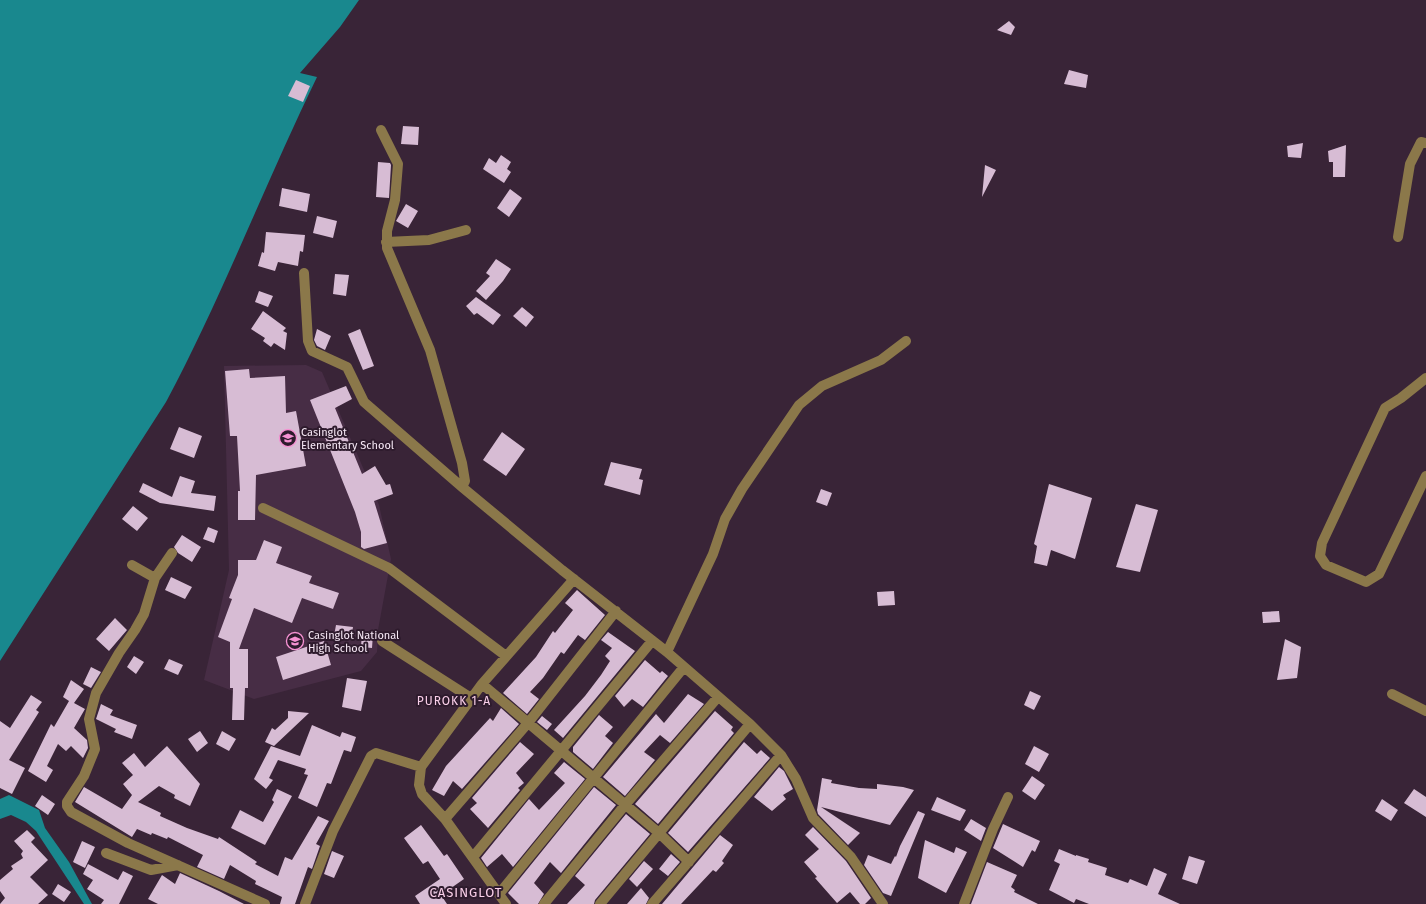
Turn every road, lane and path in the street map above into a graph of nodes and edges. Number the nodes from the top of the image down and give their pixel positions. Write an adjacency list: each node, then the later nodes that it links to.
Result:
1 (381, 130): 5 (street)
2 (1424, 140): 4 (street)
3 (466, 230): 5 (street)
4 (1398, 237)
5 (386, 242): 10 (street)
6 (304, 273): 10 (street)
7 (906, 341): 19 (street)
8 (1426, 378): 9 (street)
9 (1426, 476)
10 (462, 487): 15 (street)
11 (263, 508): 20 (street)
12 (172, 553): 14 (street)
13 (132, 565): 14 (street)
14 (155, 578): 40 (street)
15 (574, 579): 16 (street); 20 (street)
16 (616, 611): 18 (street); 27 (street)
17 (382, 641): 25 (street)
18 (652, 641): 19 (street); 29 (street)
19 (667, 652): 21 (street)
20 (506, 656): 22 (street)
21 (684, 667): 24 (street); 32 (street)
22 (482, 684): 25 (street); 27 (street)
23 (1392, 694): 26 (street)
24 (718, 697): 28 (street); 34 (street)
25 (471, 698): 31 (street)
26 (1426, 711)
27 (528, 723): 29 (street); 35 (street)
28 (750, 724): 30 (street); 36 (street)
29 (562, 750): 32 (street); 38 (street)
30 (781, 755): 39 (street); 48 (street)
31 (421, 767): 35 (street); 43 (street)
32 (593, 778): 34 (street); 41 (street)
33 (1008, 797): 49 (street)
34 (625, 805): 36 (street); 45 (street)
35 (445, 819): 38 (street)
36 (659, 833): 39 (street); 46 (street)
37 (106, 853): 40 (street)
38 (473, 857): 41 (street)
39 (689, 862): 47 (street)
40 (178, 865): 42 (street)
41 (499, 894): 44 (street)
42 (265, 904)
43 (305, 904)
44 (506, 904)
45 (544, 904)
46 (600, 904)
47 (652, 904)
48 (883, 904)
49 (964, 904)

